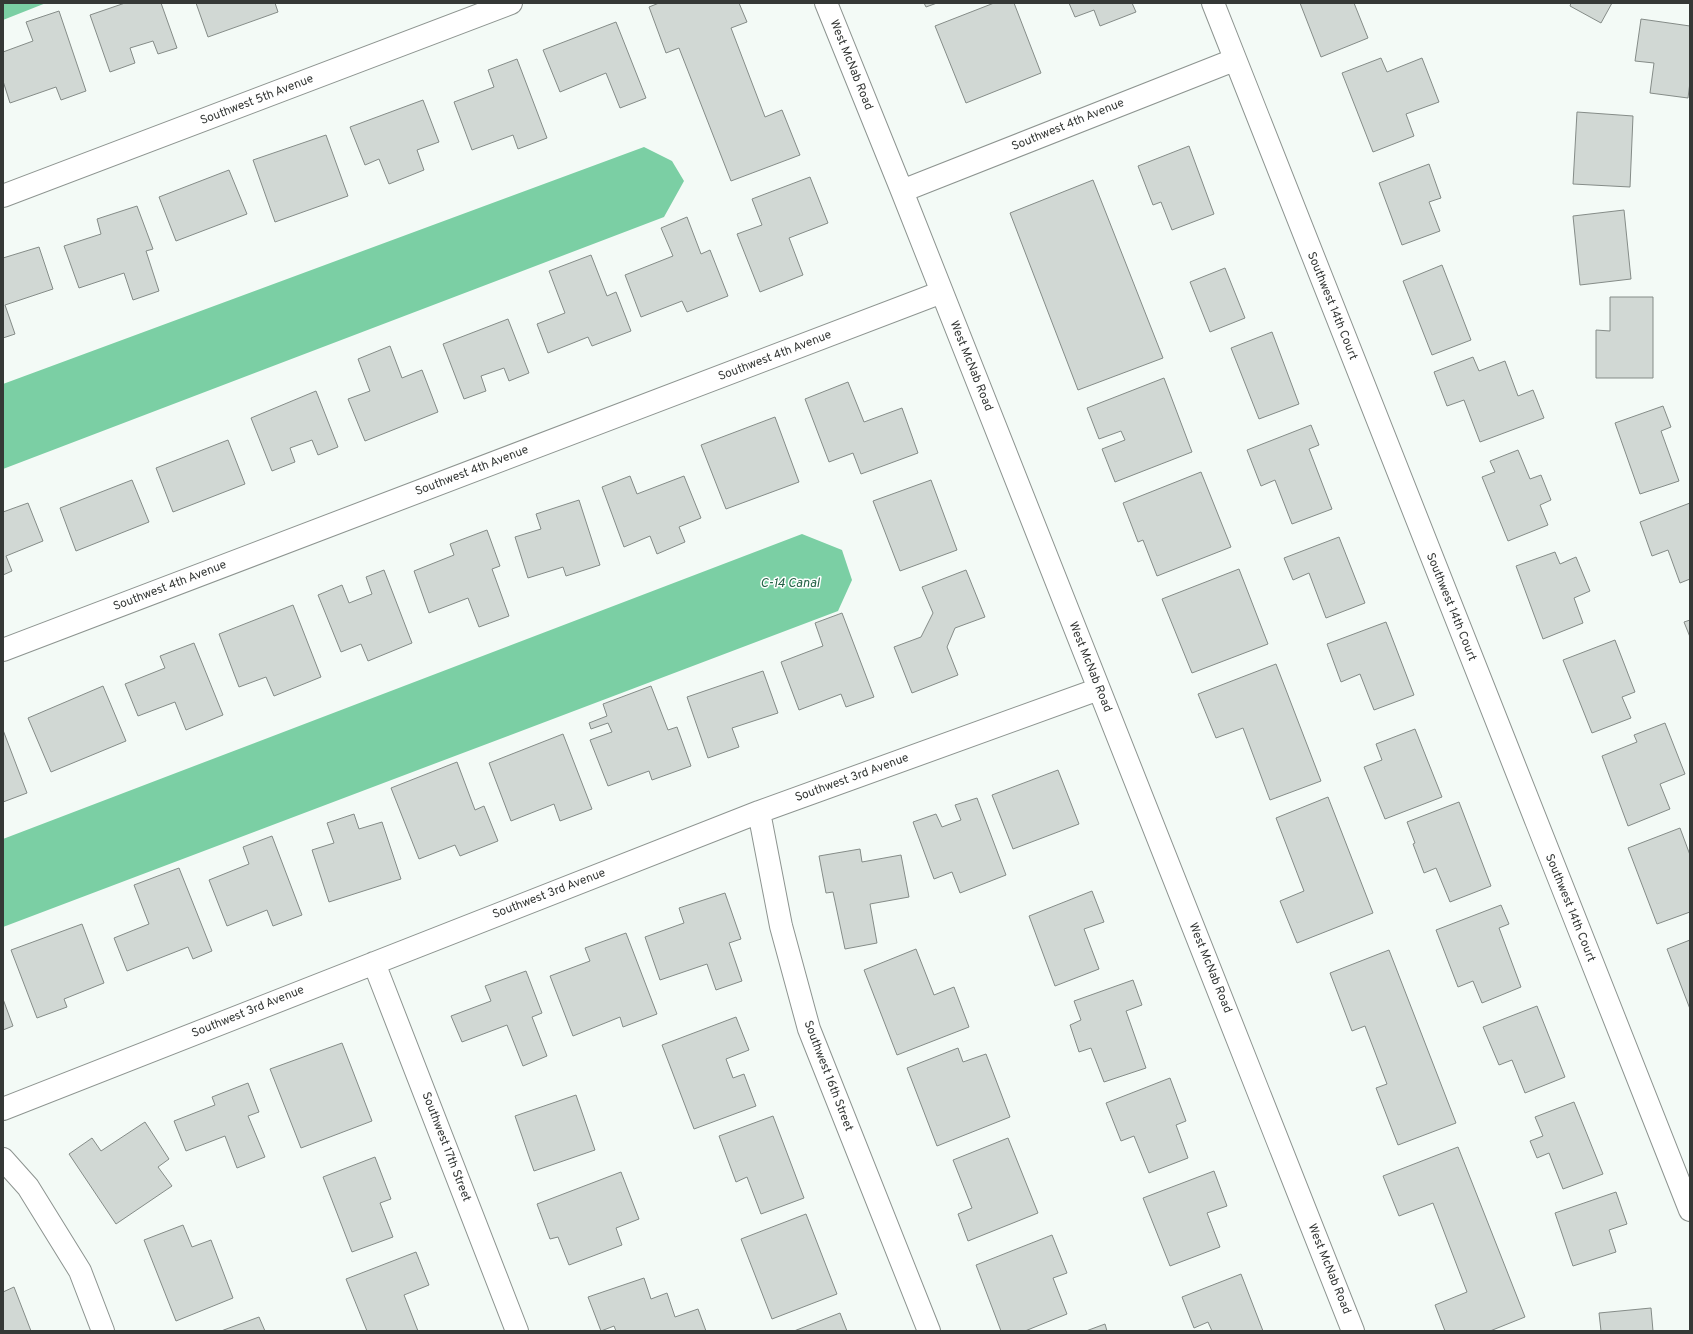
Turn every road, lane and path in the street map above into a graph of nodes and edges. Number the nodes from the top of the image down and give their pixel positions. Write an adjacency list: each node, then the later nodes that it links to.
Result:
1 (511, 3): 6 (street, Southwest 5th Avenue)
2 (826, 3): 5 (street, West McNab Road)
3 (1213, 3): 4 (street, Southwest 14th Court)
4 (1234, 60): 5 (street, Southwest 4th Avenue); 14 (street, Southwest 14th Court)
5 (902, 191): 7 (street, West McNab Road)
6 (3, 196)
7 (942, 292): 8 (street, Southwest 4th Avenue); 9 (street, West McNab Road)
8 (3, 650)
9 (1099, 689): 10 (street, Southwest 3rd Avenue); 18 (street, West McNab Road)
10 (759, 812): 11 (street, Southwest 3rd Avenue); 17 (street, Southwest 16th Street)
11 (374, 962): 12 (street, Southwest 3rd Avenue); 16 (street, Southwest 17th Street)
12 (3, 1109)
13 (3, 1159): 15 (street)
14 (1690, 1210)
15 (103, 1331)
16 (517, 1331)
17 (929, 1331)
18 (1353, 1331)

